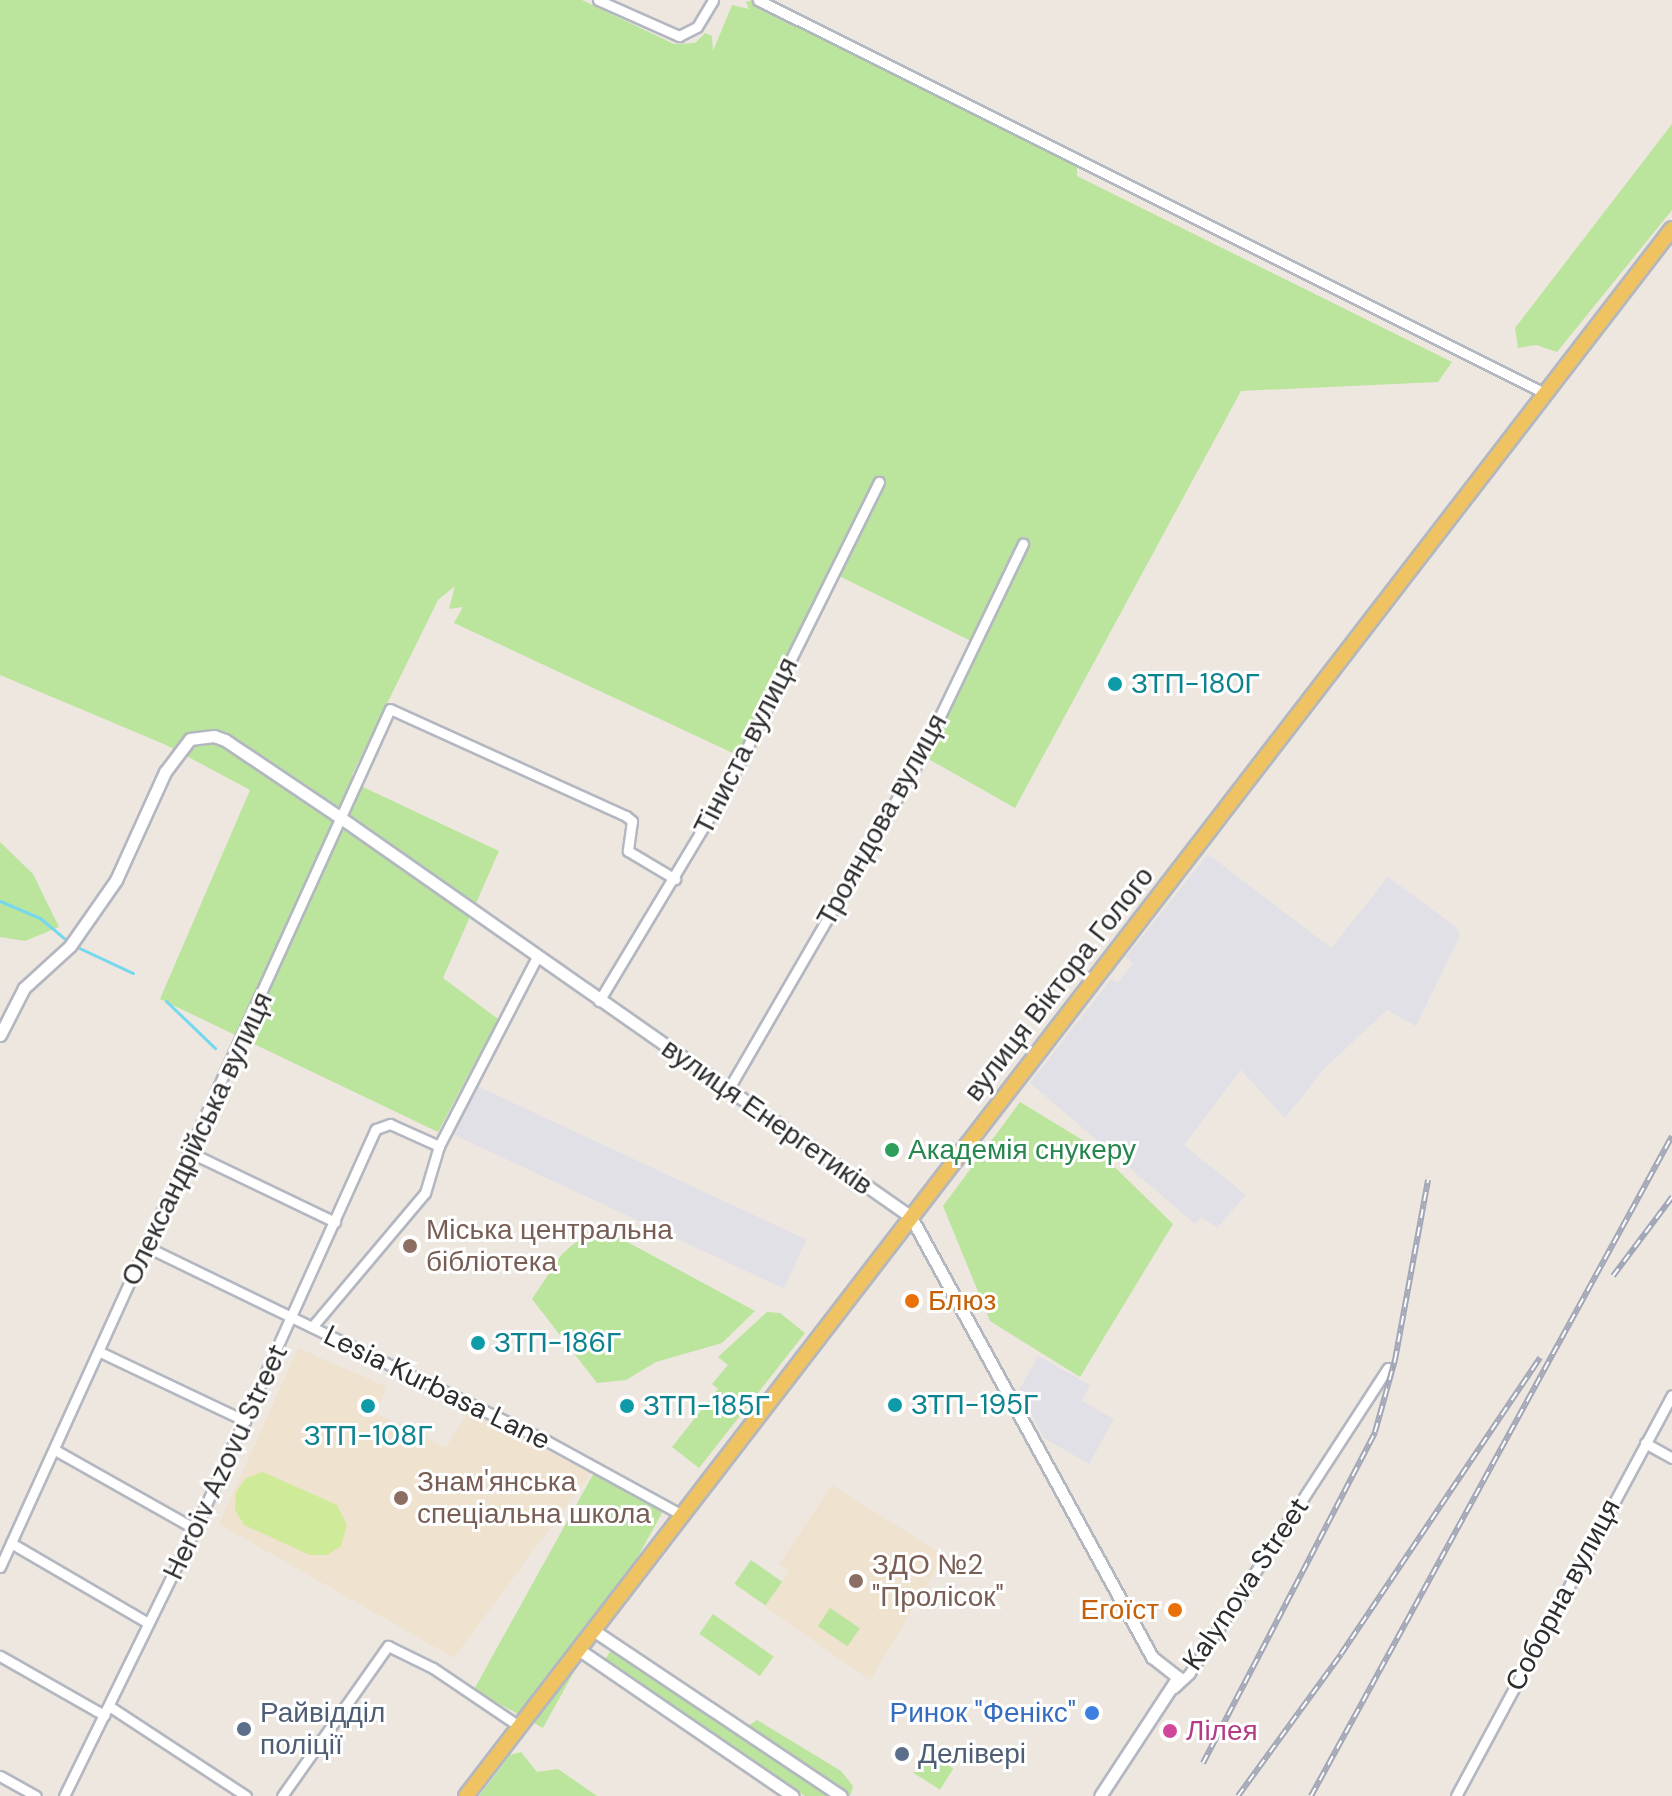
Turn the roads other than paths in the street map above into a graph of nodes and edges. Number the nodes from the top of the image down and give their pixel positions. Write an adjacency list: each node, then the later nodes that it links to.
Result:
1 (598, 0): 2 (street)
2 (713, 0)
3 (758, 0): 5 (street)
4 (1672, 229): 5 (main road, вулиця Віктора Голого)
5 (1545, 393): 16 (main road, вулиця Віктора Голого)
6 (879, 482): 9 (street, Тіниста вулиця)
7 (1023, 544): 13 (street, Трояндова вулиця)
8 (341, 818): 9 (street, Олександрійська вулиця); 10 (street, вулиця Енергетиків); 12 (street, вулиця Енергетиків); 15 (street, Олександрійська вулиця)
9 (675, 879): 11 (street, Тіниста вулиця)
10 (537, 957): 11 (street, вулиця Енергетиків); 14 (street)
11 (599, 1001): 13 (street, вулиця Енергетиків)
12 (0, 1035)
13 (728, 1090): 16 (street, вулиця Енергетиків)
14 (439, 1146): 17 (street, Heroiv Azovu Street); 20 (street)
15 (189, 1152): 17 (street); 18 (street, Олександрійська вулиця)
16 (911, 1217): 28 (main road, вулиця Віктора Голого); 36 (street, вулиця Енергетиків)
17 (335, 1222): 19 (street, Heroiv Azovu Street)
18 (147, 1247): 19 (street, Lesia Kurbasa Lane); 21 (street, Олександрійська вулиця)
19 (293, 1319): 20 (street, Lesia Kurbasa Lane); 24 (street, Heroiv Azovu Street)
20 (312, 1327): 28 (street, Lesia Kurbasa Lane)
21 (100, 1352): 24 (street); 26 (street, Олександрійська вулиця)
22 (1388, 1368): 36 (street, Kalynova Street)
23 (1672, 1395): 25 (street, Соборна вулиця)
24 (245, 1421): 29 (street, Heroiv Azovu Street)
25 (1645, 1443): 27 (street); 48 (street, Соборна вулиця)
26 (55, 1450): 29 (street); 30 (street, Олександрійська вулиця)
27 (1672, 1458)
28 (682, 1515): 33 (main road, вулиця Віктора Голого)
29 (195, 1529): 32 (street, Heroiv Azovu Street)
30 (11, 1543): 31 (street, Олександрійська вулиця); 32 (street)
31 (0, 1567)
32 (148, 1623): 37 (street, Heroiv Azovu Street)
33 (593, 1630): 34 (main road, вулиця Віктора Голого); 46 (street)
34 (578, 1649): 38 (main road, вулиця Віктора Голого); 45 (street)
35 (0, 1656): 37 (street)
36 (1174, 1688): 47 (street, Kalynova Street)
37 (106, 1710): 41 (street, Heroiv Azovu Street); 42 (street)
38 (519, 1726): 43 (street); 44 (main road, вулиця Віктора Голого)
39 (0, 1776): 40 (street)
40 (36, 1796)
41 (64, 1796)
42 (246, 1796)
43 (282, 1796)
44 (466, 1796)
45 (793, 1796)
46 (841, 1796)
47 (1100, 1796)
48 (1456, 1796)

